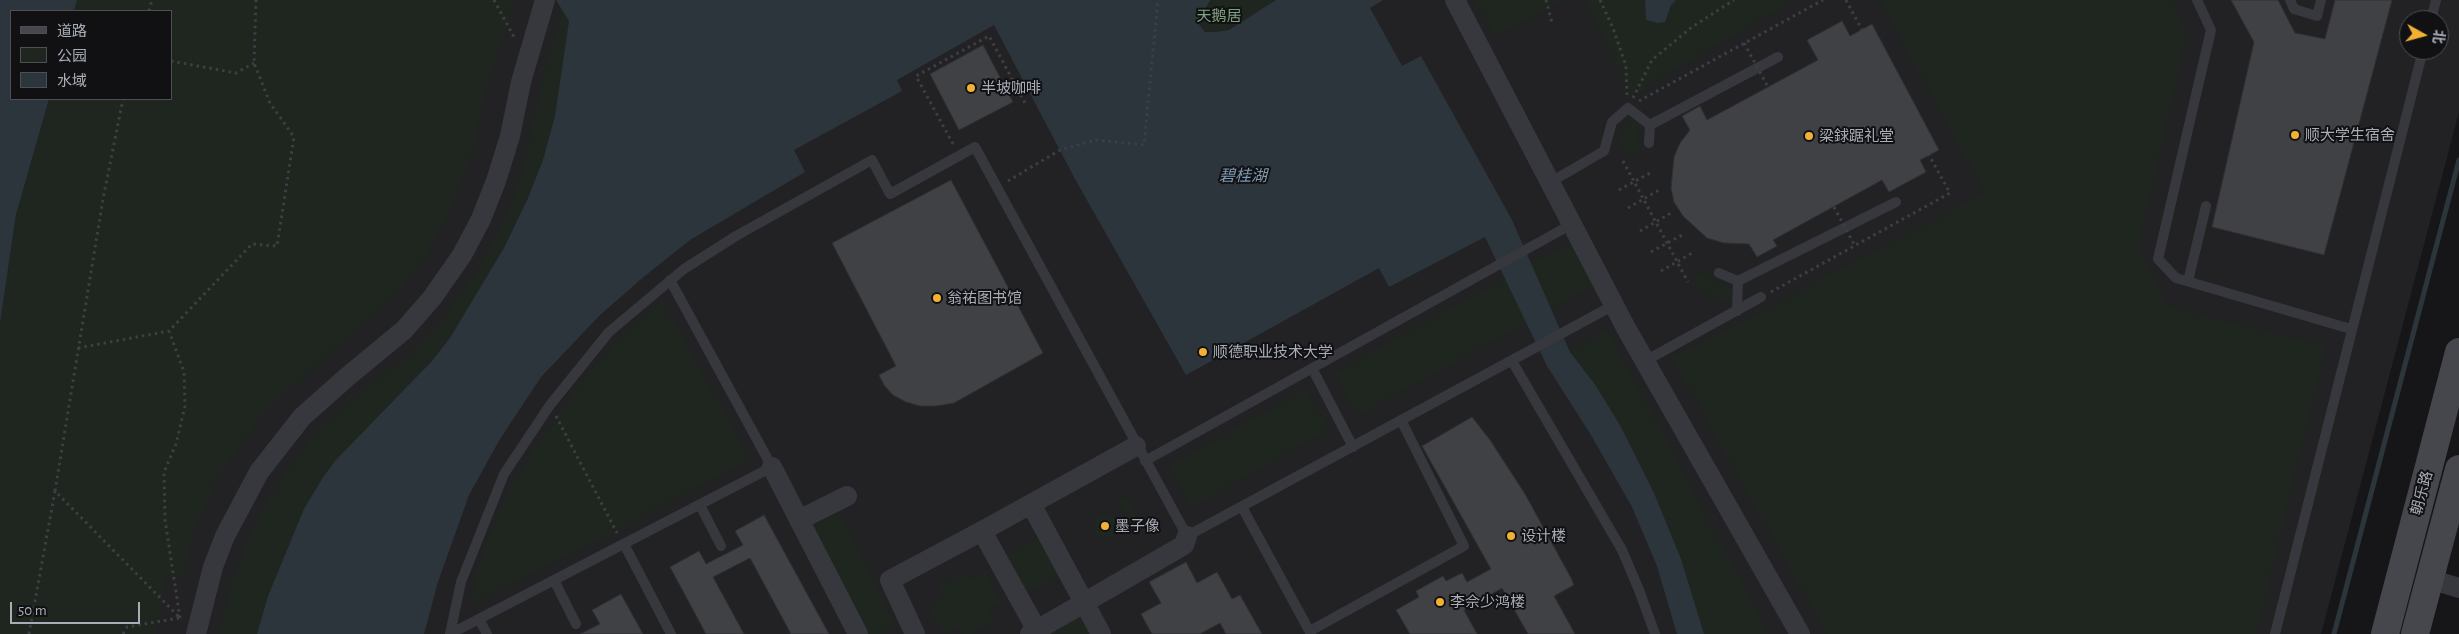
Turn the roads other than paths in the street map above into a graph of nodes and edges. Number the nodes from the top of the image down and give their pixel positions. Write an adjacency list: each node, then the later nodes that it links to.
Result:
1 (545, 0): 49 (street)
2 (1454, 0): 10 (street)
3 (2198, 0): 17 (lane)
4 (2290, 0): 5 (lane)
5 (2321, 0)
6 (1778, 57): 8 (lane)
7 (2420, 60): 21 (lane)
8 (1650, 124): 9 (lane); 10 (lane)
9 (1649, 143)
10 (1550, 183): 13 (street)
11 (1896, 202): 16 (lane)
12 (2206, 206): 17 (lane)
13 (1572, 224): 19 (street); 25 (lane)
14 (1719, 273): 16 (lane)
15 (670, 280): 28 (lane); 29 (lane); 50 (lane)
16 (1738, 281): 20 (lane)
17 (2188, 281): 21 (lane)
18 (1761, 297): 20 (lane)
19 (1614, 305): 23 (lane); 24 (street)
20 (1737, 311): 24 (lane)
21 (2352, 329): 58 (lane)
22 (2459, 352): 40 (street, 朝乐路)
23 (1512, 361): 26 (lane); 56 (lane)
24 (1645, 361): 57 (street)
25 (1312, 368): 27 (lane); 28 (lane)
26 (1402, 422): 27 (lane); 48 (lane)
27 (1353, 448): 34 (lane)
28 (1141, 453): 32 (street); 37 (lane)
29 (772, 468): 33 (lane); 35 (street)
30 (2459, 469): 41 (street, 朝乐路)
31 (847, 496): 35 (street)
32 (1031, 504): 36 (street); 44 (street)
33 (700, 505): 38 (lane); 39 (lane)
34 (1242, 507): 37 (lane); 48 (lane)
35 (799, 520): 53 (street)
36 (982, 531): 47 (street); 54 (street)
37 (1187, 536): 44 (street)
38 (624, 544): 42 (lane); 52 (lane)
39 (721, 546)
40 (2402, 572): 41 (street); 59 (street, 朝乐路)
41 (2430, 579): 43 (street); 60 (street, 朝乐路)
42 (554, 580): 45 (lane); 46 (lane)
43 (2459, 588)
44 (1084, 603): 47 (street); 55 (street)
45 (478, 619): 50 (lane); 51 (lane)
46 (576, 624)
47 (1035, 633)
48 (1311, 633)
49 (196, 634)
50 (450, 634)
51 (487, 634)
52 (671, 634)
53 (858, 634)
54 (914, 634)
55 (1101, 634)
56 (1655, 634)
57 (1800, 634)
58 (2275, 634)
59 (2385, 634)
60 (2415, 634)

